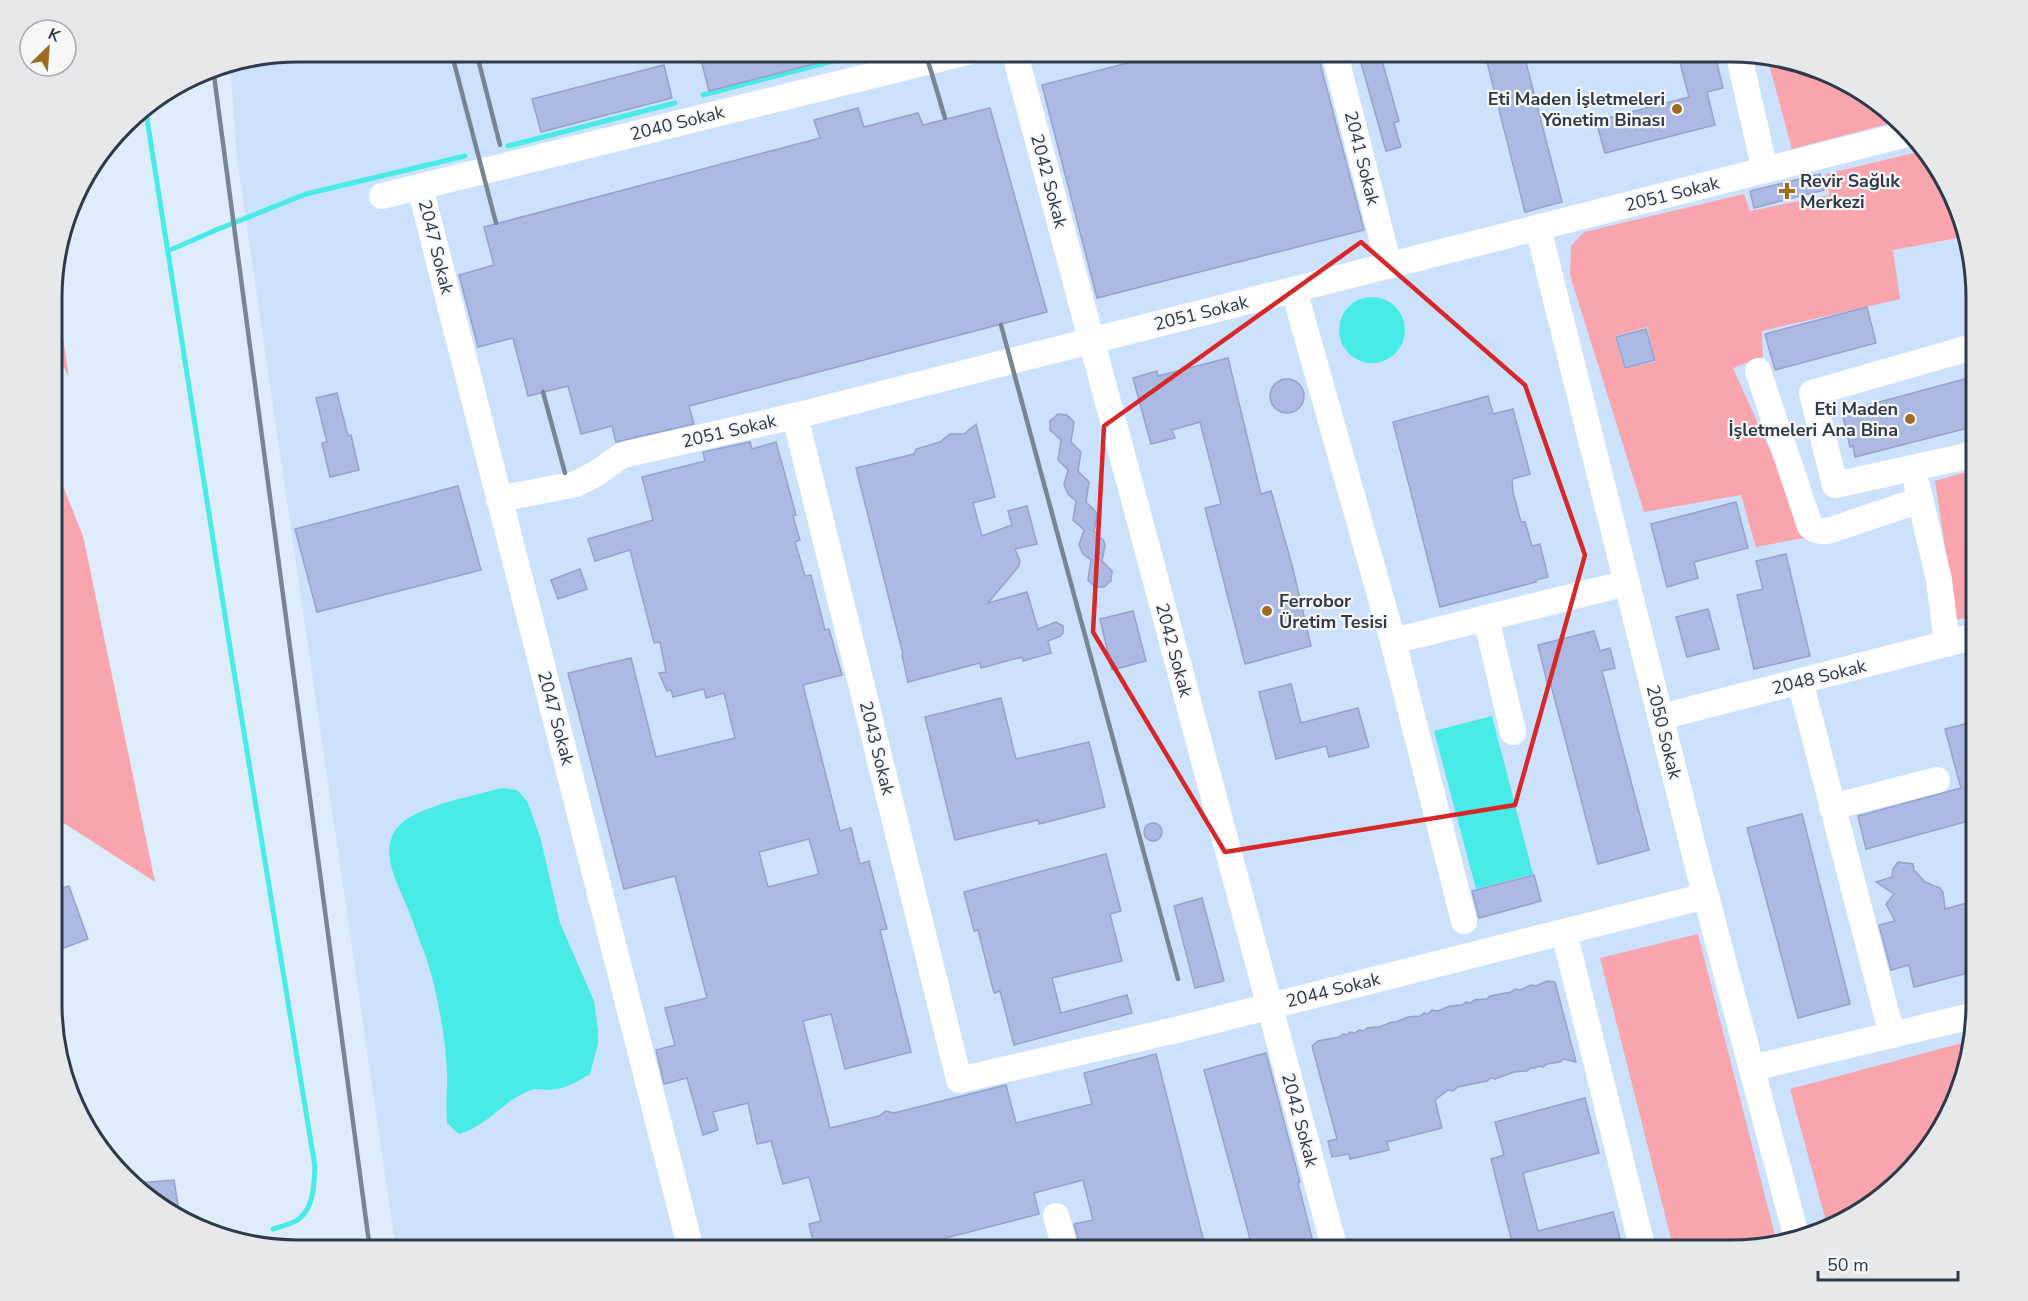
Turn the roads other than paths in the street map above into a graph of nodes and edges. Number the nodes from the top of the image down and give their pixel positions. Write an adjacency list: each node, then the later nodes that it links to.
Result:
1 (927, 62): 7 (lane, 2040 Sokak)
2 (1017, 62): 12 (lane, 2042 Sokak)
3 (1337, 62): 10 (lane, 2041 Sokak)
4 (1740, 62): 6 (lane)
5 (1901, 135): 6 (lane, 2051 Sokak)
6 (1766, 170): 9 (lane, 2051 Sokak)
7 (420, 187): 8 (lane, 2040 Sokak); 18 (lane, 2047 Sokak)
8 (382, 196)
9 (1538, 228): 10 (lane, 2051 Sokak); 20 (lane, 2050 Sokak)
10 (1389, 266): 11 (lane, 2051 Sokak)
11 (1294, 290): 12 (lane, 2051 Sokak); 23 (lane)
12 (1091, 341): 15 (lane, 2051 Sokak); 33 (lane, 2042 Sokak)
13 (1966, 349): 17 (lane)
14 (1758, 371): 19 (lane)
15 (795, 416): 18 (lane, 2051 Sokak); 37 (lane, 2043 Sokak)
16 (1966, 456): 17 (lane)
17 (1912, 468): 19 (lane)
18 (499, 499): 40 (lane, 2047 Sokak)
19 (1920, 500): 24 (lane)
20 (1627, 583): 21 (lane); 26 (lane, 2050 Sokak)
21 (1486, 618): 23 (lane); 27 (lane)
22 (1966, 639): 24 (lane, 2048 Sokak)
23 (1393, 641): 31 (lane)
24 (1947, 644): 25 (lane, 2048 Sokak)
25 (1800, 681): 26 (lane, 2048 Sokak); 29 (lane)
26 (1661, 717): 30 (lane, 2050 Sokak)
27 (1513, 732)
28 (1937, 780): 29 (lane)
29 (1832, 807): 35 (lane)
30 (1706, 896): 32 (lane, 2044 Sokak); 36 (lane, 2050 Sokak)
31 (1464, 921)
32 (1564, 932): 33 (lane, 2044 Sokak); 43 (lane)
33 (1269, 1006): 37 (lane, 2044 Sokak); 42 (lane, 2042 Sokak)
34 (1966, 1018): 35 (lane)
35 (1892, 1035): 36 (lane)
36 (1752, 1068): 39 (lane, 2050 Sokak)
37 (959, 1080)
38 (1056, 1216): 41 (lane)
39 (1795, 1230)
40 (688, 1240)
41 (1063, 1240)
42 (1332, 1240)
43 (1641, 1240)

